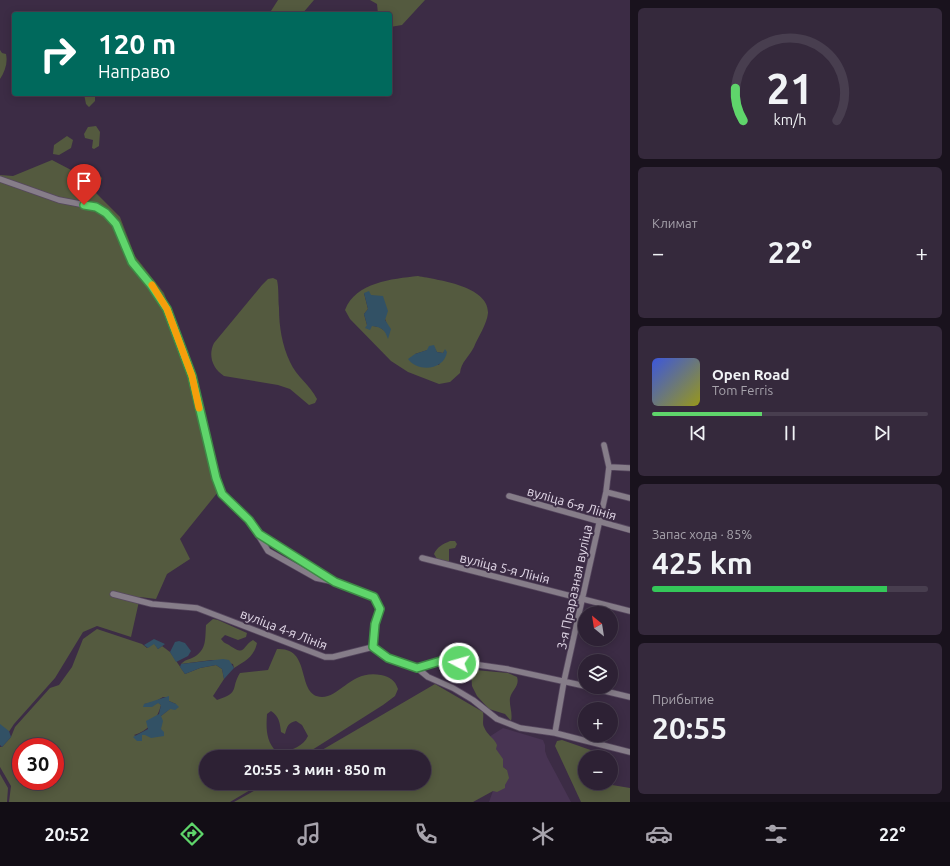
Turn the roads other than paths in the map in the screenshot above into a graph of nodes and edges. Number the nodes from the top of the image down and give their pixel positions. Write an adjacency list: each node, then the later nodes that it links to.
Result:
1 (0, 179): 10 (street)
2 (604, 445): 3 (street, 3-я Праразная вуліца)
3 (609, 467): 4 (street); 5 (street, 3-я Праразная вуліца)
4 (630, 468)
5 (606, 492): 7 (street); 8 (street, 3-я Праразная вуліца)
6 (509, 496): 8 (street, вуліца 6-я Лінія)
7 (630, 498)
8 (598, 522): 9 (street, вуліца 6-я Лінія); 14 (street, 3-я Праразная вуліца)
9 (630, 530)
10 (259, 534): 12 (street); 12 (street)
11 (422, 558): 14 (street, вуліца 5-я Лінія)
12 (335, 582): 16 (street)
13 (113, 594): 16 (street, вуліца 4-я Лінія)
14 (583, 599): 15 (street, вуліца 5-я Лінія); 18 (street, 3-я Праразная вуліца)
15 (630, 611)
16 (373, 647): 17 (street)
17 (417, 668): 18 (street); 22 (street)
18 (564, 681): 19 (street); 22 (street, 3-я Праразная вуліца)
19 (578, 684)
20 (617, 694): 21 (street)
21 (630, 697)
22 (555, 733): 23 (street)
23 (630, 752)

